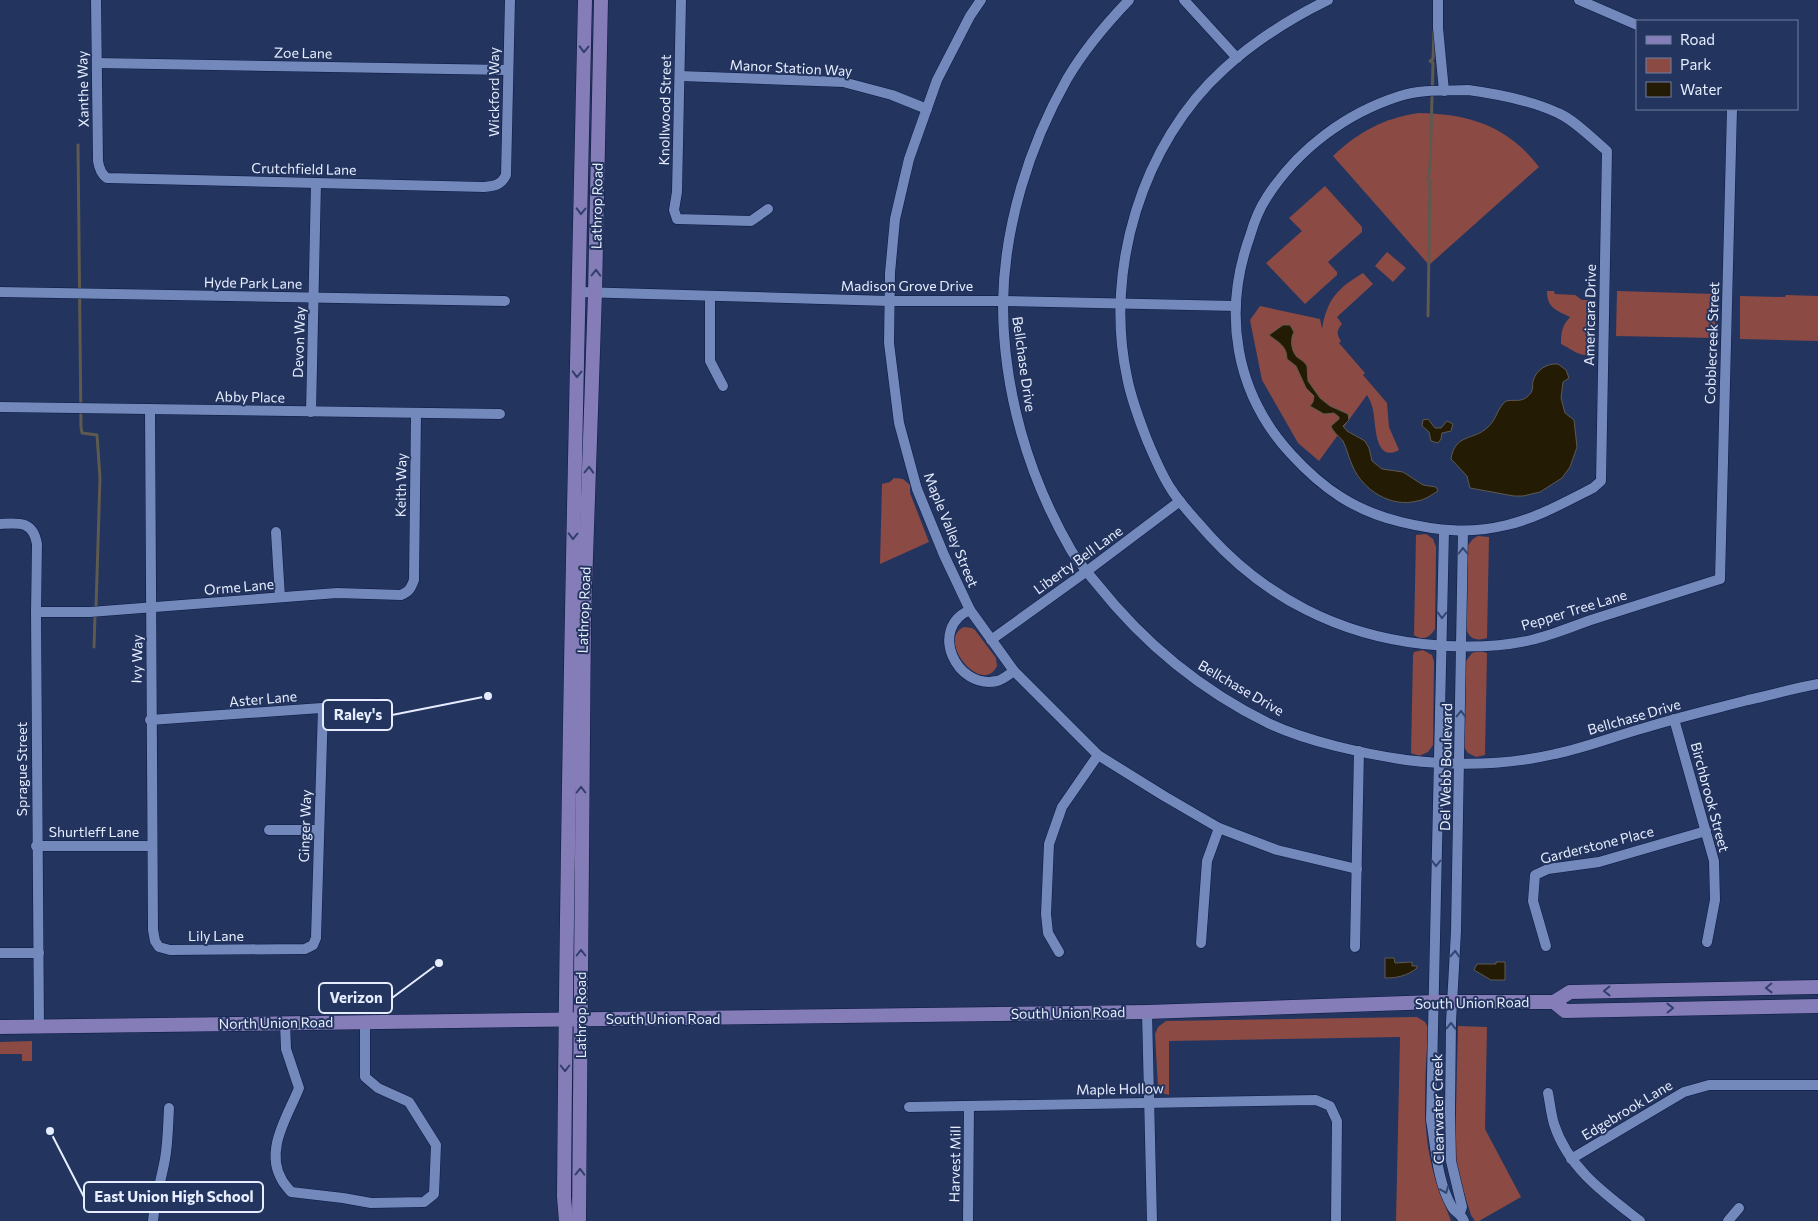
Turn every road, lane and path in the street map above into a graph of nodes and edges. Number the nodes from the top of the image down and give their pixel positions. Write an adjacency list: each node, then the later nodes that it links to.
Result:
1 (96, 0): 14 (street, Xanthe Way)
2 (510, 0): 15 (street, Wickford Way)
3 (586, 0): 25 (main road, Lathrop Road, one-way to 25)
4 (601, 0): 26 (main road, Lathrop Road, one-way to 4)
5 (681, 0): 16 (street, Knollwood Street)
6 (1128, 0): 31 (street, Bellchase Drive)
7 (1184, 0): 13 (street)
8 (1328, 0): 13 (street, Pepper Tree Lane)
9 (1438, 0): 17 (street)
10 (1578, 0): 12 (street)
11 (977, 1): 18 (street, Maple Valley Street)
12 (1636, 25)
13 (1237, 58): 32 (street, Pepper Tree Lane)
14 (97, 63): 15 (street, Zoe Lane); 20 (street, Xanthe Way)
15 (508, 70): 21 (street, Wickford Way)
16 (680, 76): 18 (street, Manor Station Way); 23 (street, Knollwood Street)
17 (1444, 91): 33 (street); 43 (street, Americara Drive)
18 (927, 109): 30 (street, Maple Valley Street)
19 (1732, 110): 47 (street, Cobblecreek Street)
20 (104, 176): 22 (street, Crutchfield Lane)
21 (502, 181): 22 (street, Crutchfield Lane)
22 (316, 183): 28 (street, Devon Way)
23 (768, 209)
24 (0, 292): 28 (street, Hyde Park Lane)
25 (579, 292): 26 (street, Madison Grove Drive); 52 (main road, Lathrop Road, one-way to 52)
26 (595, 293): 27 (street, Madison Grove Drive); 52 (main road, Lathrop Road, one-way to 26)
27 (710, 296): 30 (street, Madison Grove Drive); 34 (street)
28 (314, 298): 29 (street, Hyde Park Lane); 37 (street, Devon Way)
29 (505, 301)
30 (889, 301): 31 (street, Madison Grove Drive); 50 (street, Maple Valley Street)
31 (1003, 301): 32 (street, Madison Grove Drive); 46 (street, Bellchase Drive)
32 (1121, 303): 33 (street, Madison Grove Drive); 40 (street, Pepper Tree Lane)
33 (1236, 306): 42 (street)
34 (723, 386)
35 (0, 407): 36 (street, Abby Place)
36 (150, 410): 37 (street, Abby Place); 49 (street, Ivy Way)
37 (310, 412): 38 (street, Abby Place)
38 (416, 414): 39 (street, Abby Place); 45 (street, Keith Way)
39 (500, 414)
40 (1180, 501): 46 (street, Liberty Bell Lane); 54 (street, Pepper Tree Lane)
41 (0, 524): 51 (street, Sprague Street)
42 (1444, 531): 43 (street); 54 (street, Del Webb Boulevard, one-way to 54)
43 (1463, 531): 55 (street, Del Webb Boulevard, one-way to 43)
44 (276, 532): 48 (street)
45 (414, 557): 48 (street, Orme Lane)
46 (1087, 571): 53 (street, Liberty Bell Lane); 62 (street, Bellchase Drive)
47 (1720, 579): 55 (street, Pepper Tree Lane)
48 (280, 597): 49 (street, Orme Lane)
49 (152, 608): 51 (street, Orme Lane); 61 (street, Ivy Way)
50 (970, 610): 53 (street, Maple Valley Street); 56 (street)
51 (36, 612): 70 (street, Sprague Street)
52 (577, 625): 88 (main road, Lathrop Road); 89 (main road, Lathrop Road, one-way to 52)
53 (991, 640): 56 (street, Maple Valley Street)
54 (1441, 645): 55 (street, Pepper Tree Lane); 64 (street, Del Webb Boulevard)
55 (1462, 646): 65 (street, Del Webb Boulevard, one-way to 55)
56 (1014, 671): 63 (street, Maple Valley Street)
57 (1818, 684): 60 (street, Bellchase Drive)
58 (378, 704): 59 (street, Aster Lane)
59 (323, 708): 61 (street, Aster Lane); 68 (street, Ginger Way)
60 (1674, 719): 65 (street, Bellchase Drive); 69 (street, Birchbrook Street)
61 (150, 720): 71 (street, Ivy Way)
62 (1359, 751): 64 (street, Bellchase Drive); 72 (street)
63 (1098, 755): 66 (street, Maple Valley Street); 79 (street)
64 (1438, 761): 65 (street, Bellchase Drive); 83 (street, Del Webb Boulevard, one-way to 83)
65 (1459, 763): 85 (street, Del Webb Boulevard, one-way to 65)
66 (1219, 828): 72 (street, Maple Valley Street); 75 (street)
67 (269, 830): 68 (street)
68 (318, 830): 76 (street, Ginger Way)
69 (1706, 831): 74 (street, Birchbrook Street); 77 (street, Garderstone Place)
70 (36, 846): 71 (street, Shurtleff Lane); 81 (street, Sprague Street)
71 (152, 846): 73 (street, Ivy Way)
72 (1357, 869): 78 (street)
73 (152, 908): 76 (street, Lily Lane)
74 (1707, 942)
75 (1201, 943)
76 (313, 945)
77 (1546, 946)
78 (1355, 947)
79 (1059, 952)
80 (0, 953): 81 (street)
81 (39, 953): 93 (street, Sprague Street)
82 (1818, 987): 84 (main road, South Union Road, one-way to 84)
83 (1434, 1002): 85 (main road, South Union Road); 87 (main road, South Union Road); 102 (street, Clearwater Creek, one-way to 102)
84 (1554, 1002): 85 (main road, South Union Road); 86 (main road, South Union Road, one-way to 86)
85 (1452, 1003): 102 (street, Clearwater Creek, one-way to 85)
86 (1818, 1006)
87 (1147, 1012): 89 (main road, South Union Road); 96 (street)
88 (566, 1019): 89 (main road, North Union Road); 90 (main road, North Union Road); 104 (main road, Lathrop Road, one-way to 104)
89 (581, 1019): 105 (main road, Lathrop Road, one-way to 89)
90 (365, 1022): 91 (main road, North Union Road); 91 (street)
91 (285, 1023): 93 (main road, North Union Road)
92 (0, 1027): 93 (main road, North Union Road)
93 (39, 1027)
94 (1818, 1084): 100 (street, Edgebrook Lane)
95 (1548, 1094): 100 (street)
96 (1149, 1102): 98 (street, Maple Hollow); 107 (street); 108 (street, Maple Hollow)
97 (909, 1107): 98 (street, Maple Hollow)
98 (970, 1107): 106 (street, Harvest Mill)
99 (168, 1108): 103 (street)
100 (1571, 1159): 109 (street)
101 (1738, 1208): 110 (street)
102 (1462, 1217)
103 (153, 1221)
104 (566, 1221)
105 (579, 1221)
106 (968, 1221)
107 (1152, 1221)
108 (1336, 1221)
109 (1640, 1221)
110 (1728, 1221)

